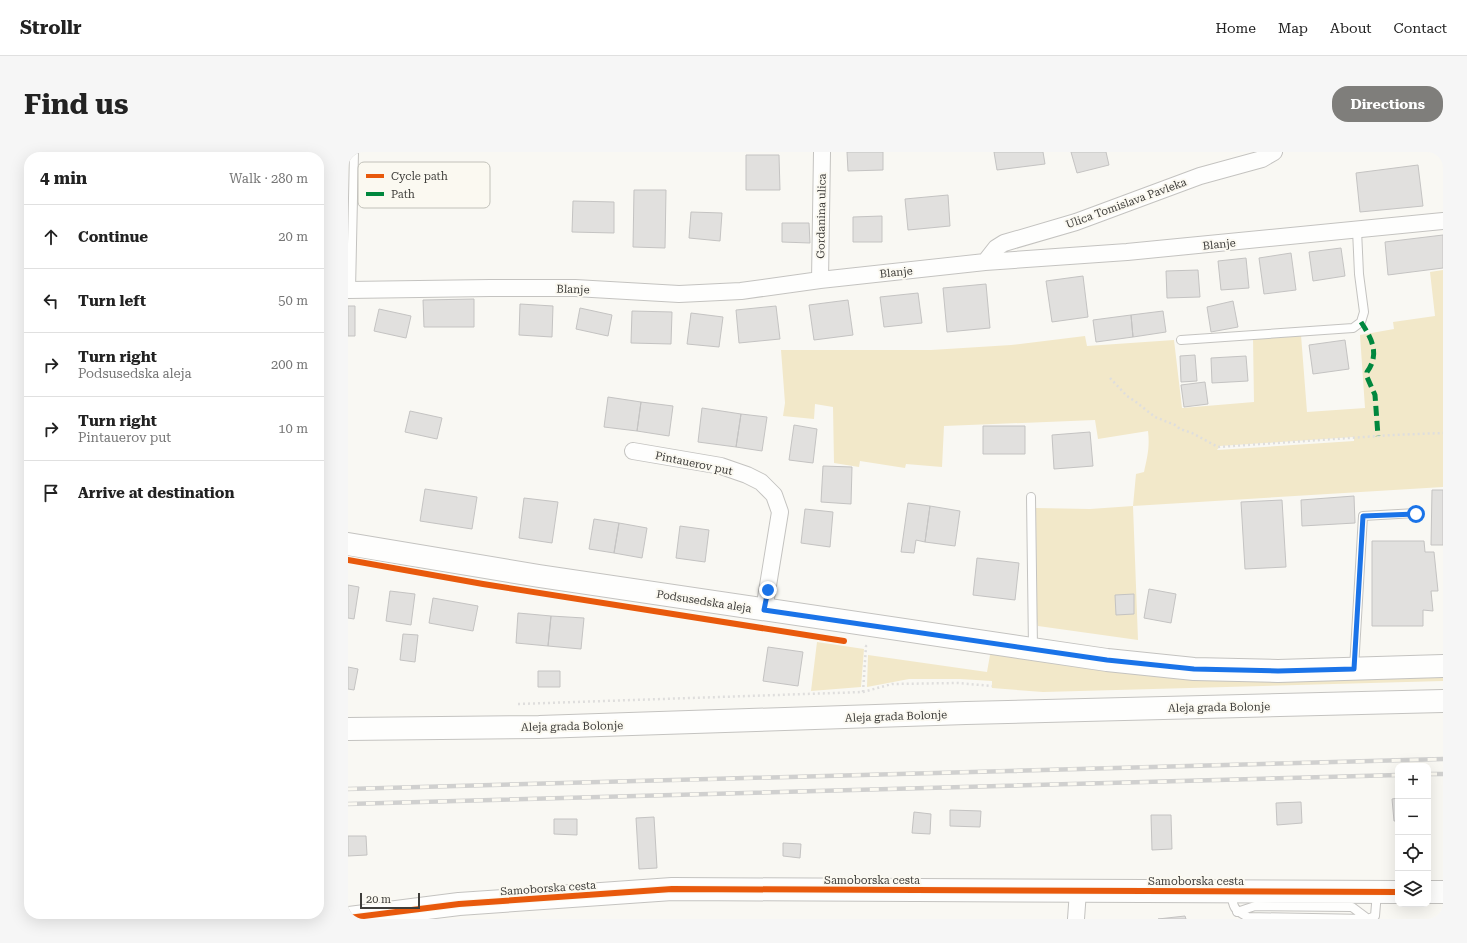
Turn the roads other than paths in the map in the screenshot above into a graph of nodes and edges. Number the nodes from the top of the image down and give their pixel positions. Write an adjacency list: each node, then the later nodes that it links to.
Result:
1 (354, 152): 8 (lane)
2 (822, 152): 7 (street, Gordanina ulica)
3 (1274, 152): 6 (street, Ulica Tomislava Pavleka)
4 (1443, 222): 5 (street, Blanje)
5 (1357, 230): 6 (street, Blanje); 9 (lane)
6 (985, 262): 7 (street, Blanje)
7 (820, 280): 8 (street, Blanje)
8 (350, 290)
9 (1181, 340)
10 (634, 451): 14 (street, Pintauerov put)
11 (1031, 497): 15 (lane)
12 (1416, 514): 17 (lane)
13 (348, 544): 14 (main road, Podsusedska aleja)
14 (764, 610): 15 (main road, Podsusedska aleja)
15 (1033, 649): 17 (main road, Podsusedska aleja)
16 (1443, 666): 17 (main road, Podsusedska aleja)
17 (1354, 669)
18 (1443, 701): 19 (main road, Aleja grada Bolonje)
19 (348, 729)
20 (1078, 891): 25 (main road, Samoborska cesta); 26 (main road, Samoborska cesta); 27 (street)
21 (1377, 892): 22 (main road, Samoborska cesta); 25 (main road, Samoborska cesta); 28 (lane)
22 (1395, 892)
23 (1431, 892): 24 (main road)
24 (1443, 892)
25 (1234, 902): 28 (lane); 28 (lane)
26 (348, 918)
27 (1076, 919)
28 (1368, 919)

